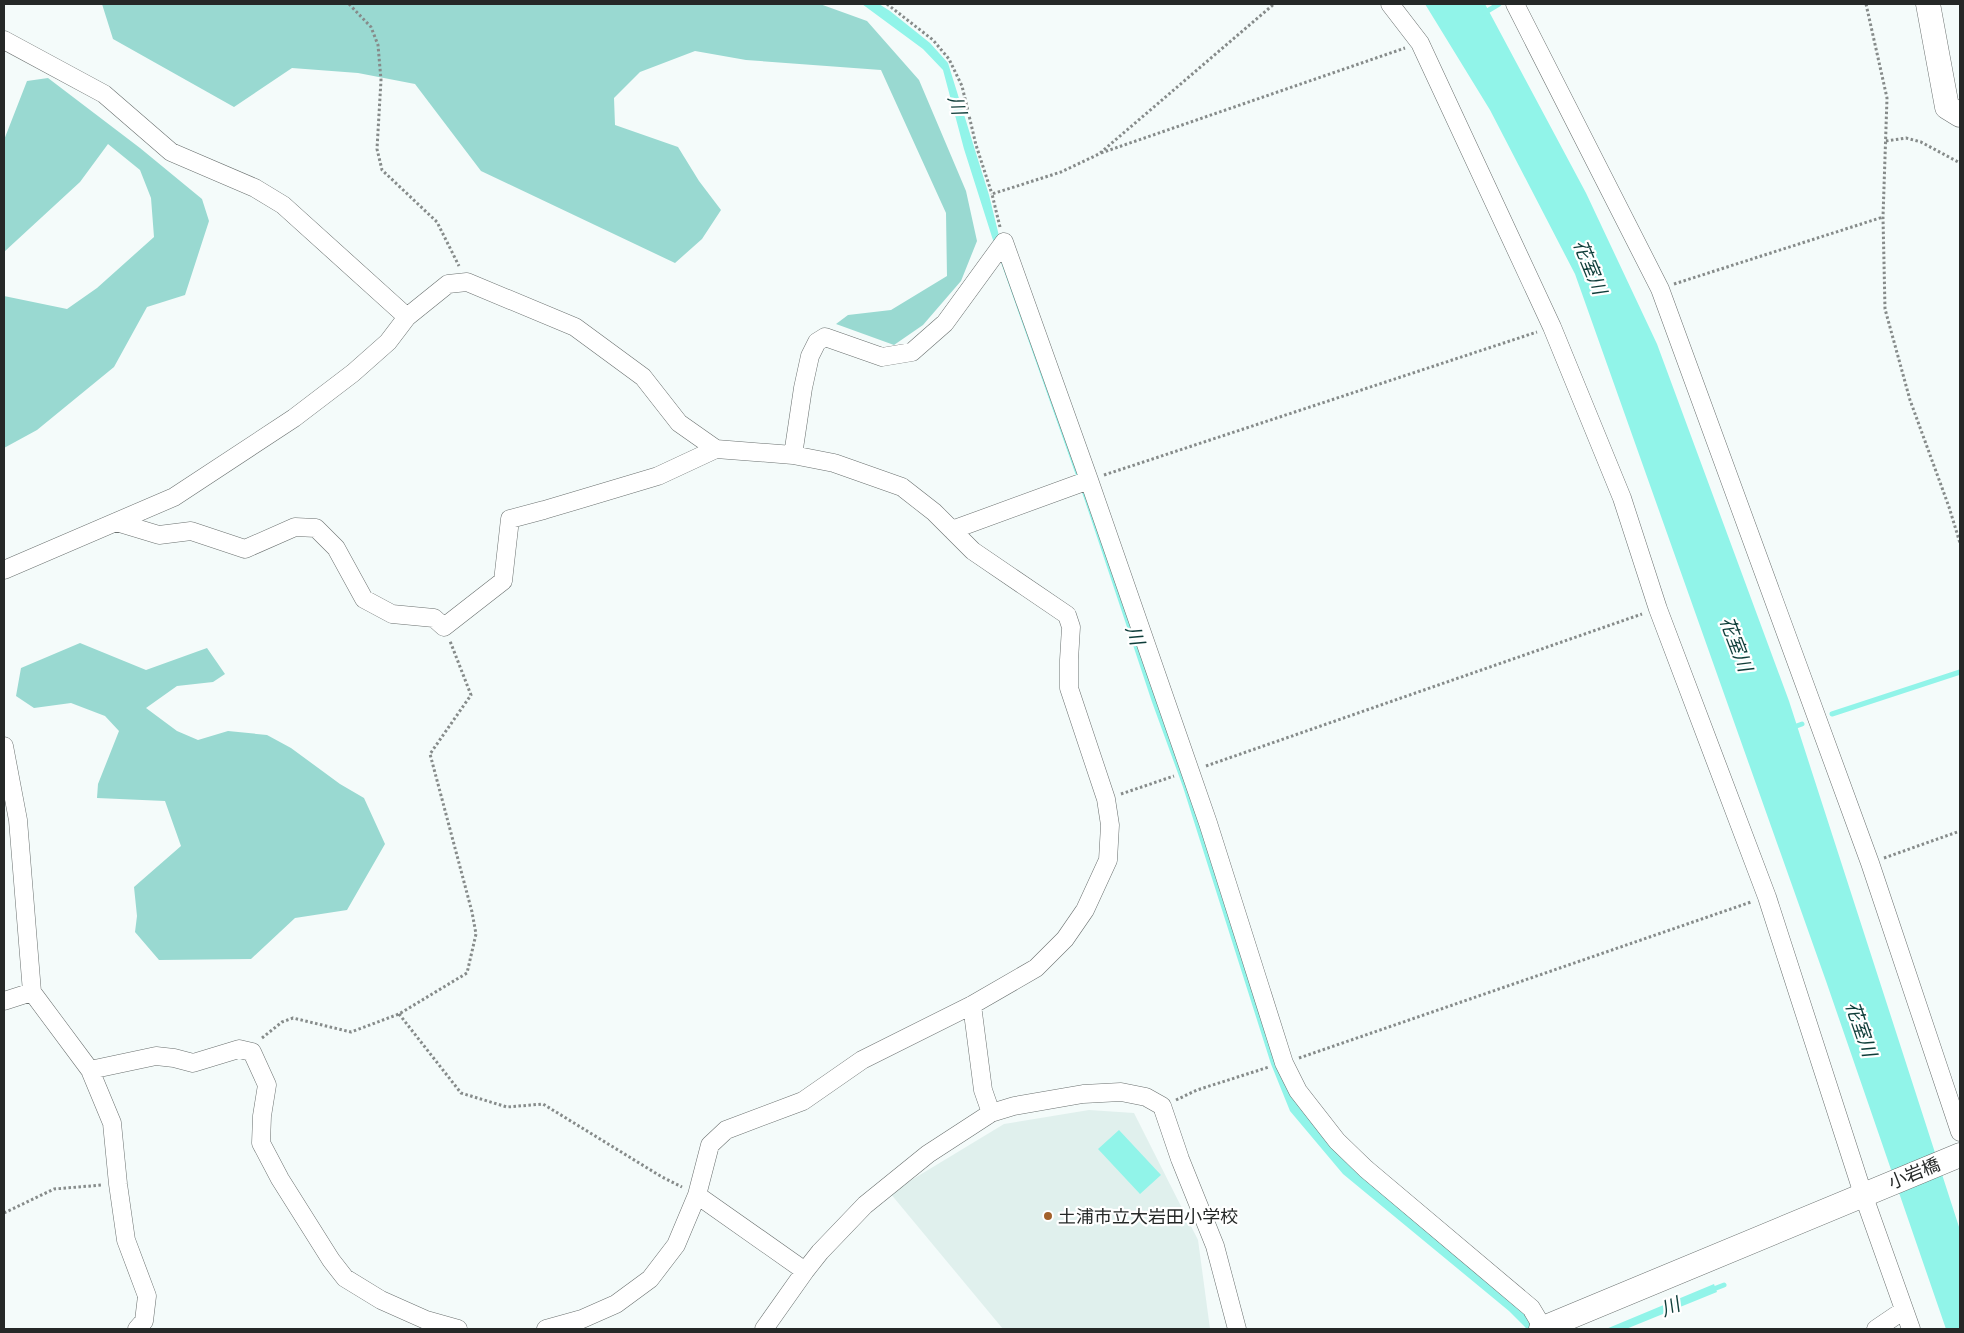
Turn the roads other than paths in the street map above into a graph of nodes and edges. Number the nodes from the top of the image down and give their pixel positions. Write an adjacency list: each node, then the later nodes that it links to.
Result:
1 (1390, 4): 21 (street)
2 (1514, 4): 19 (street)
3 (1928, 4): 5 (street)
4 (4, 40): 6 (street)
5 (1960, 116)
6 (407, 317): 7 (street); 10 (street)
7 (716, 449): 8 (street); 10 (street)
8 (794, 454): 9 (street); 11 (street)
9 (1089, 480): 11 (street); 30 (street)
10 (116, 522): 12 (street)
11 (952, 530): 16 (street)
12 (4, 570)
13 (4, 746): 14 (street)
14 (32, 992): 15 (street); 17 (street)
15 (4, 1001)
16 (972, 1005): 18 (street); 22 (street)
17 (90, 1070): 25 (street); 26 (street)
18 (991, 1113): 23 (street); 29 (street)
19 (1960, 1132)
20 (1959, 1155): 21 (street, 小岩橋)
21 (1867, 1193): 24 (street); 30 (street, 小岩橋)
22 (697, 1195): 23 (street); 27 (street)
23 (804, 1271): 28 (street)
24 (1904, 1310): 31 (street); 32 (street)
25 (137, 1329)
26 (458, 1329)
27 (546, 1329)
28 (764, 1329)
29 (1237, 1329)
30 (1542, 1329)
31 (1876, 1329)
32 (1911, 1329)

